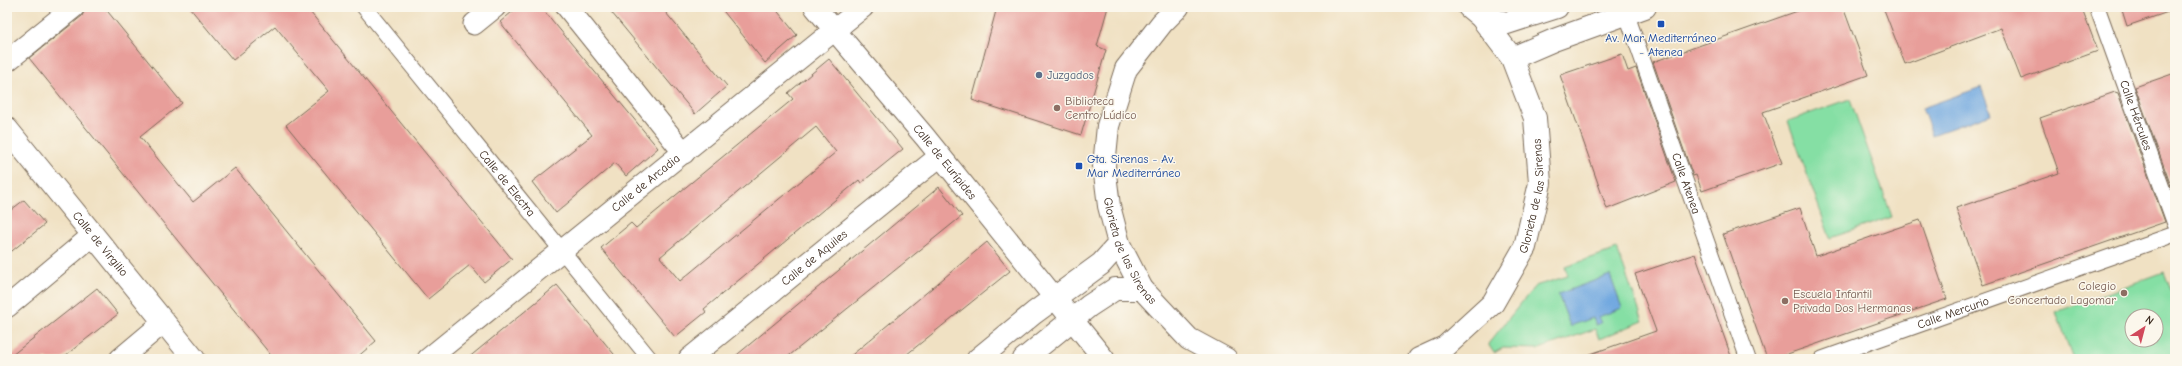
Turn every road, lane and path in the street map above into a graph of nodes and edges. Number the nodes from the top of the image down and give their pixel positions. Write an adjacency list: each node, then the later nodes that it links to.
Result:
1 (74, 7): 15 (street)
2 (364, 7): 23 (street, Calle de Electra)
3 (494, 7): 12 (street)
4 (567, 7): 17 (street)
5 (815, 7): 13 (street, Calle de Eurípides)
6 (863, 7): 13 (street, Calle de Arcadia)
7 (1178, 7): 22 (street, Glorieta de las Sirenas)
8 (1557, 7): 11 (street)
9 (2097, 7): 19 (street, Calle Hércules)
10 (1632, 9): 14 (street); 40 (street, Calle Atenea)
11 (1475, 12): 14 (street, Glorieta de las Sirenas)
12 (474, 24)
13 (835, 30): 17 (street, Calle de Arcadia); 18 (street, Calle de Eurípides)
14 (1512, 58): 29 (street, Glorieta de las Sirenas)
15 (7, 61)
16 (7, 129): 21 (street, Calle de Virgilio)
17 (684, 153): 23 (street, Calle de Arcadia)
18 (940, 156): 25 (street, Calle de Eurípides); 34 (street, Calle de Aquiles)
19 (2175, 224)
20 (2175, 234): 41 (street, Calle Mercurio)
21 (93, 235): 26 (street); 28 (street, Calle de Virgilio)
22 (1119, 244): 24 (street, Glorieta de las Sirenas); 25 (street)
23 (562, 251): 32 (street, Calle de Arcadia); 33 (street, Calle de Electra)
24 (1142, 289): 27 (street); 38 (street, Glorieta de las Sirenas)
25 (1054, 298): 27 (street, Calle de Eurípides); 35 (street)
26 (7, 307)
27 (1072, 320): 36 (street); 37 (street, Calle de Eurípides)
28 (164, 322): 30 (street); 31 (street, Calle de Virgilio)
29 (1448, 353): 39 (street, Glorieta de las Sirenas)
30 (120, 359)
31 (194, 359)
32 (428, 359)
33 (650, 359)
34 (689, 359)
35 (978, 359)
36 (1024, 359)
37 (1104, 359)
38 (1226, 359)
39 (1419, 359)
40 (1748, 359)
41 (1822, 359)

